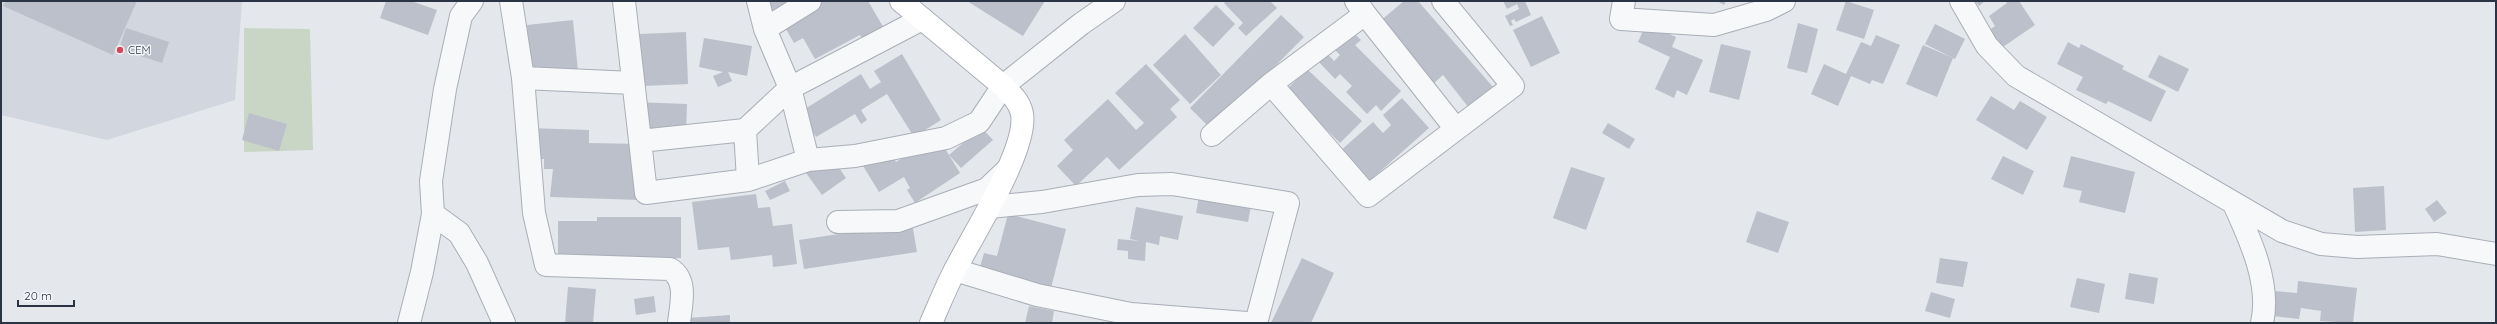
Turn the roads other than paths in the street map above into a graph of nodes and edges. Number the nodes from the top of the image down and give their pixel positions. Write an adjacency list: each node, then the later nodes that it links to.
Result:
1 (472, 1): 30 (street)
2 (511, 1): 16 (street)
3 (624, 1): 17 (street)
4 (758, 1): 15 (street)
5 (810, 1): 15 (street)
6 (901, 1): 14 (main road)
7 (1114, 1): 19 (street)
8 (1443, 1): 21 (street)
9 (1608, 1): 13 (street)
10 (1784, 1): 13 (street)
11 (1961, 1): 28 (street)
12 (1361, 7): 18 (street); 21 (street)
13 (1623, 10)
14 (922, 19): 19 (main road); 20 (street)
15 (765, 28): 20 (street)
16 (523, 78): 17 (street); 36 (street)
17 (633, 83): 24 (street)
18 (1271, 84): 21 (street); 23 (street)
19 (1003, 86): 25 (street); 26 (main road)
20 (790, 88): 22 (street); 25 (street)
21 (1456, 129)
22 (745, 130): 24 (street); 27 (street)
23 (1212, 135)
24 (640, 141): 27 (street)
25 (808, 160): 27 (street)
26 (1007, 170): 29 (main road); 31 (street)
27 (748, 180)
28 (2234, 204): 32 (street); 40 (street)
29 (990, 207): 33 (main road); 39 (street)
30 (432, 214): 34 (street); 35 (street)
31 (838, 222)
32 (2496, 254)
33 (955, 270): 37 (main road); 38 (street)
34 (409, 323)
35 (504, 323)
36 (679, 323)
37 (931, 323)
38 (1247, 323)
39 (1256, 323)
40 (2262, 323)

